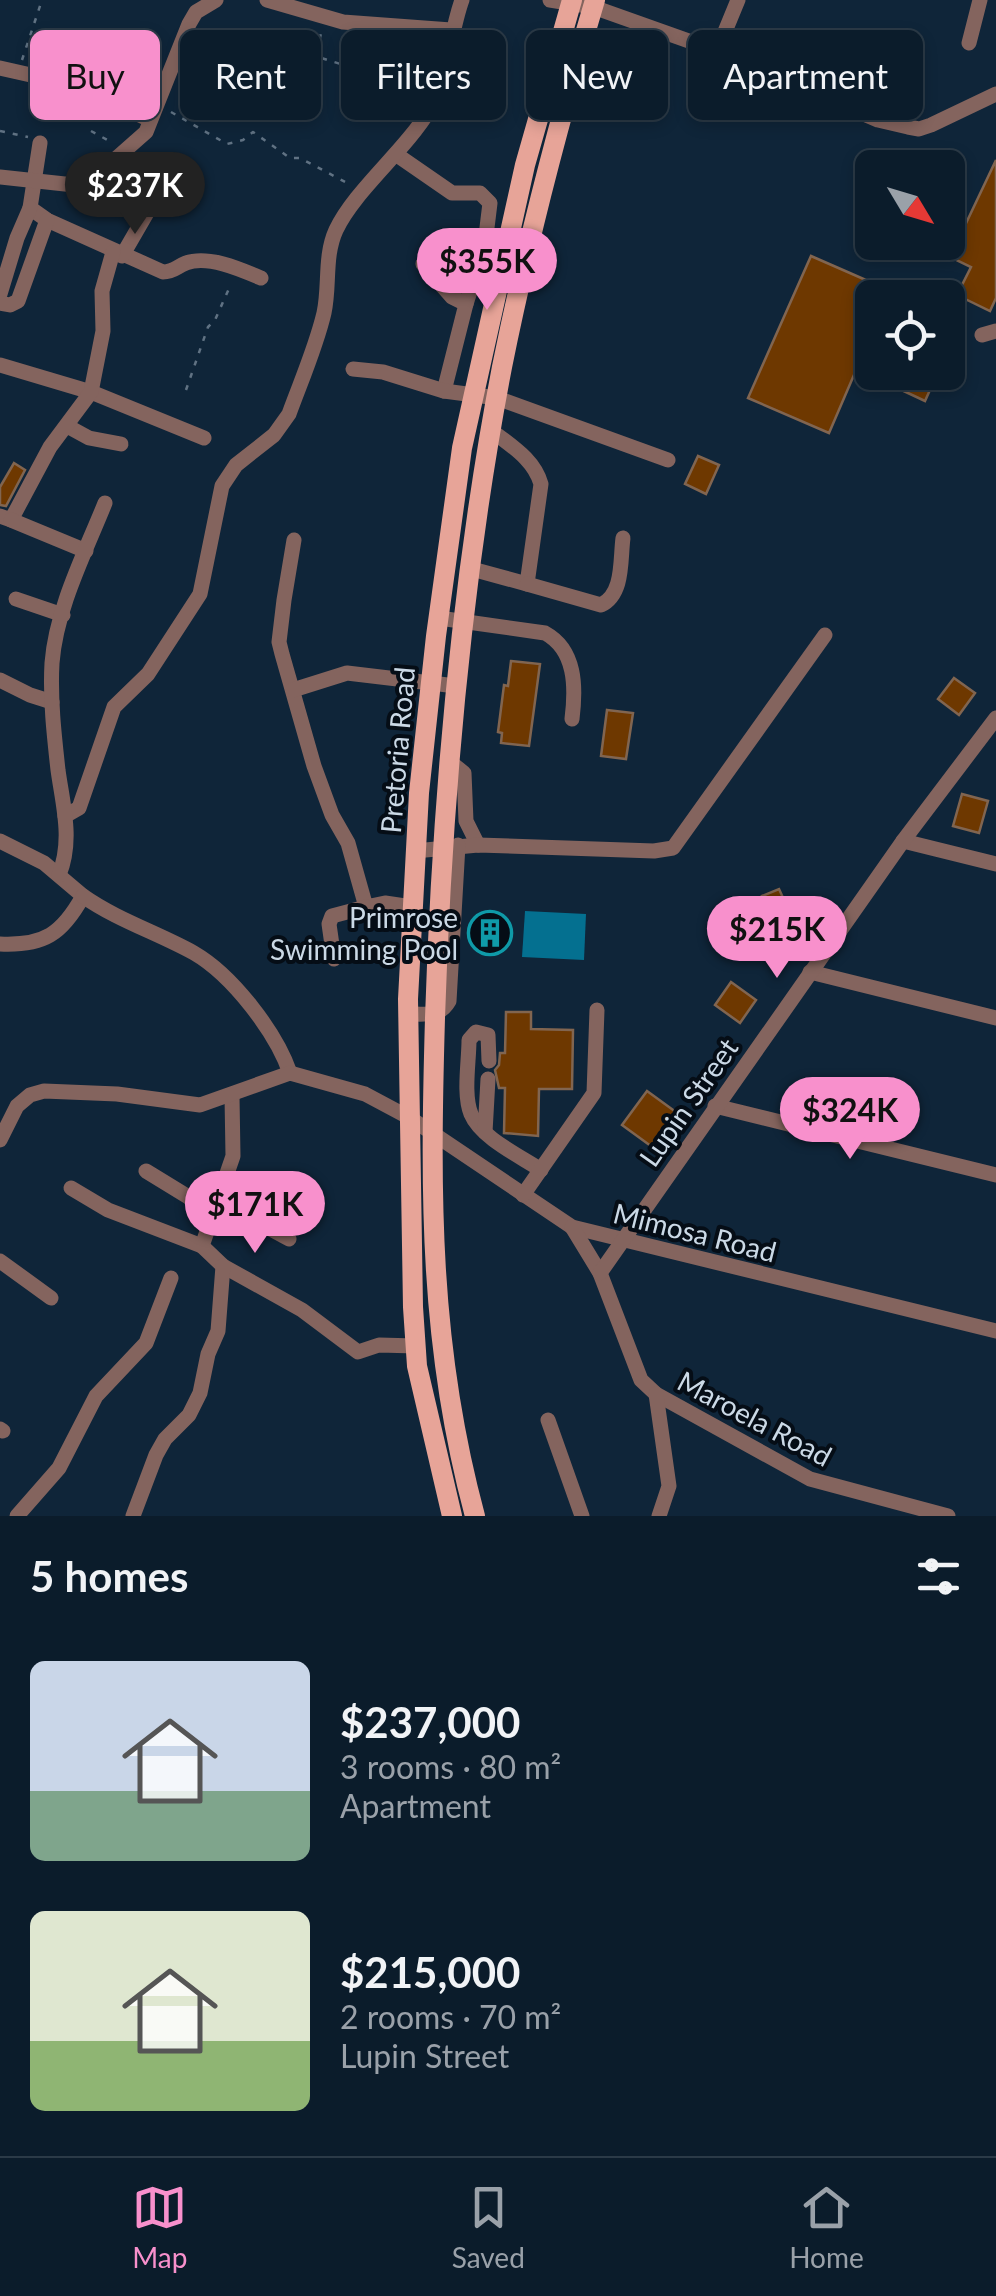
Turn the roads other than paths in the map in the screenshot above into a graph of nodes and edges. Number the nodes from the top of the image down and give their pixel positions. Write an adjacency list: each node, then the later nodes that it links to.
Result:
1 (216, 0): 15 (street)
2 (267, 0): 8 (street)
3 (462, 0): 8 (street)
4 (738, 0): 9 (street)
5 (980, 0): 11 (street)
6 (564, 1): 7 (street); 26 (main road, Pretoria Road)
7 (594, 3): 10 (street); 38 (main road, Pretoria Road)
8 (451, 30)
9 (726, 30)
10 (688, 40)
11 (969, 44)
12 (0, 68): 13 (street)
13 (30, 75)
14 (996, 94): 18 (street)
15 (160, 100)
16 (150, 120): 22 (street)
17 (423, 120): 20 (street)
18 (887, 120)
19 (40, 144): 22 (street)
20 (397, 155): 26 (street); 64 (street)
21 (0, 178): 22 (street)
22 (34, 181): 24 (street)
23 (155, 184): 27 (street)
24 (30, 208): 25 (street); 30 (street)
25 (47, 220): 27 (street); 31 (street)
26 (496, 246): 32 (street); 37 (main road, Pretoria Road)
27 (117, 254): 29 (street); 36 (street)
28 (424, 264): 32 (street)
29 (261, 278)
30 (0, 294)
31 (0, 304)
32 (466, 304): 35 (street)
33 (0, 366): 36 (street)
34 (352, 369): 35 (street)
35 (444, 391): 37 (street)
36 (91, 392): 39 (street); 41 (street)
37 (474, 395): 38 (street); 53 (main road, Pretoria Road)
38 (497, 398): 40 (main road, Pretoria Road); 43 (street)
39 (67, 426): 42 (street); 45 (street)
40 (491, 430): 49 (main road, Pretoria Road); 50 (street)
41 (204, 438)
42 (121, 444)
43 (668, 460)
44 (105, 503): 48 (street)
45 (6, 518): 48 (street)
46 (623, 538): 50 (street)
47 (294, 540): 59 (street)
48 (86, 551): 52 (street)
49 (472, 569): 50 (street); 54 (main road, Pretoria Road)
50 (527, 584)
51 (16, 598): 52 (street)
52 (63, 614): 60 (street)
53 (438, 618): 54 (street); 57 (main road, Pretoria Road)
54 (464, 621): 58 (main road, Pretoria Road); 62 (street)
55 (826, 635): 67 (street)
56 (0, 680): 60 (street)
57 (431, 682): 58 (street); 59 (street); 69 (main road, Pretoria Road)
58 (456, 686): 63 (main road, Pretoria Road)
59 (293, 690): 73 (street)
60 (52, 702): 64 (street)
61 (996, 718): 65 (street, Lupin Street)
62 (572, 719)
63 (449, 761): 67 (street); 68 (main road, Pretoria Road)
64 (65, 816): 71 (street)
65 (904, 841): 70 (street); 77 (street, Lupin Street)
66 (0, 842): 71 (street)
67 (478, 845): 68 (street)
68 (450, 846): 69 (street); 80 (main road, Pretoria Road)
69 (416, 851): 74 (main road, Pretoria Road)
70 (996, 864)
71 (59, 875): 72 (street)
72 (83, 896): 75 (street); 83 (street)
73 (366, 906): 74 (street); 76 (street)
74 (412, 907): 79 (main road, Pretoria Road)
75 (0, 944)
76 (334, 959)
77 (810, 972): 81 (street); 86 (street, Lupin Street)
78 (597, 1010): 91 (street)
79 (408, 1014): 80 (street); 87 (main road, Pretoria Road)
80 (435, 1014): 89 (main road, Pretoria Road)
81 (996, 1018)
82 (489, 1061): 88 (street)
83 (290, 1073): 85 (street); 87 (street, Mimosa Road)
84 (488, 1079): 88 (street)
85 (232, 1096): 90 (street); 96 (street)
86 (715, 1106): 93 (street); 99 (street, Lupin Street)
87 (410, 1118): 89 (street, Mimosa Road); 107 (main road, Pretoria Road)
88 (485, 1132): 91 (street)
89 (431, 1133): 95 (street, Mimosa Road); 110 (main road, Pretoria Road)
90 (0, 1140)
91 (541, 1170): 95 (street)
92 (146, 1172): 96 (street)
93 (996, 1175)
94 (71, 1188): 100 (street)
95 (524, 1195): 97 (street, Mimosa Road)
96 (216, 1210): 98 (street); 100 (street)
97 (572, 1228): 99 (street, Mimosa Road); 103 (street)
98 (289, 1239)
99 (623, 1240): 103 (street, Lupin Street); 106 (street, Mimosa Road)
100 (202, 1246): 102 (street)
101 (0, 1261): 105 (street)
102 (222, 1266): 107 (street); 113 (street)
103 (600, 1274): 108 (street)
104 (171, 1278): 112 (street)
105 (50, 1298)
106 (996, 1331)
107 (416, 1346): 111 (main road, Pretoria Road)
108 (656, 1394): 117 (street); 118 (street, Maroela Road)
109 (548, 1420): 116 (street)
110 (454, 1431): 111 (main road); 115 (main road, Pretoria Road)
111 (432, 1438): 114 (main road, Pretoria Road)
112 (17, 1516)
113 (133, 1516)
114 (452, 1516)
115 (475, 1516)
116 (582, 1516)
117 (660, 1516)
118 (948, 1516)

